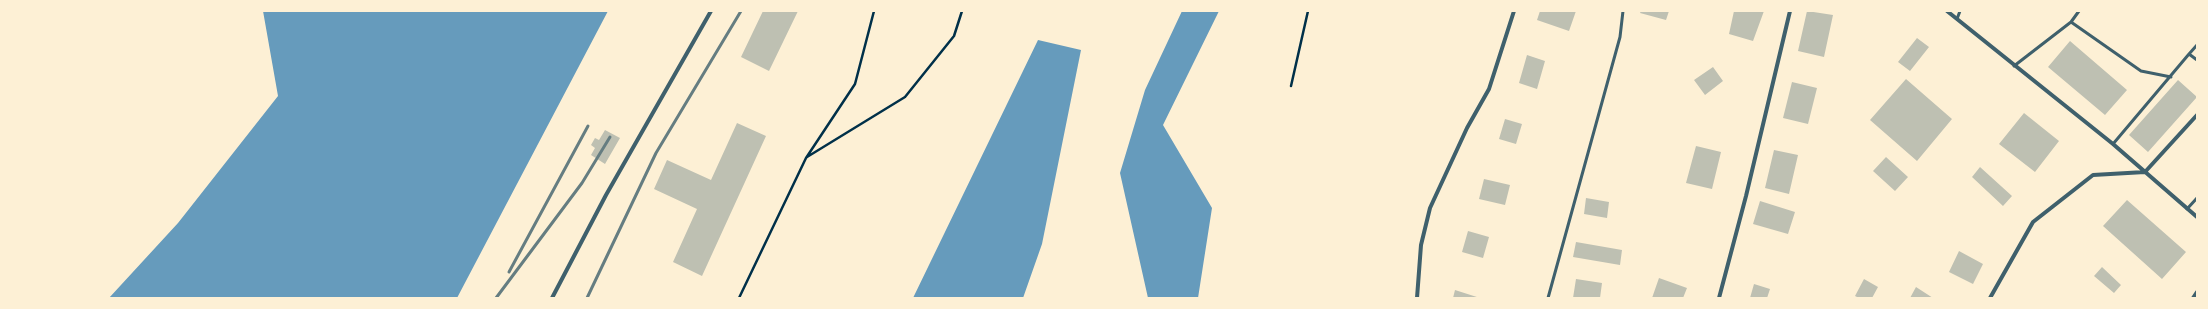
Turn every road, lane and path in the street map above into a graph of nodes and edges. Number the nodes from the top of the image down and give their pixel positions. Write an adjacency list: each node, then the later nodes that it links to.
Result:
1 (711, 11): 27 (street)
2 (874, 11): 21 (path)
3 (962, 11): 21 (path)
4 (1308, 11): 18 (path)
5 (1514, 11): 29 (street)
6 (1623, 11): 30 (lane)
7 (1790, 11): 31 (street)
8 (1947, 11): 11 (street)
9 (1960, 11): 11 (lane)
10 (2080, 11): 12 (lane)
11 (1957, 19): 16 (street)
12 (2071, 22): 16 (lane); 17 (lane)
13 (2197, 45): 14 (lane)
14 (2189, 54): 15 (lane); 17 (lane)
15 (2197, 60)
16 (2014, 66): 20 (street)
17 (2171, 77): 20 (lane)
18 (1290, 86)
19 (2197, 115): 22 (street)
20 (2113, 144): 22 (street)
21 (806, 158): 28 (path)
22 (2145, 172): 24 (street); 32 (street)
23 (2197, 198): 24 (lane)
24 (2187, 209): 25 (street)
25 (2197, 217)
26 (2197, 292): 33 (street)
27 (552, 298)
28 (739, 298)
29 (1417, 298)
30 (1548, 298)
31 (1719, 298)
32 (1990, 298)
33 (2193, 298)

